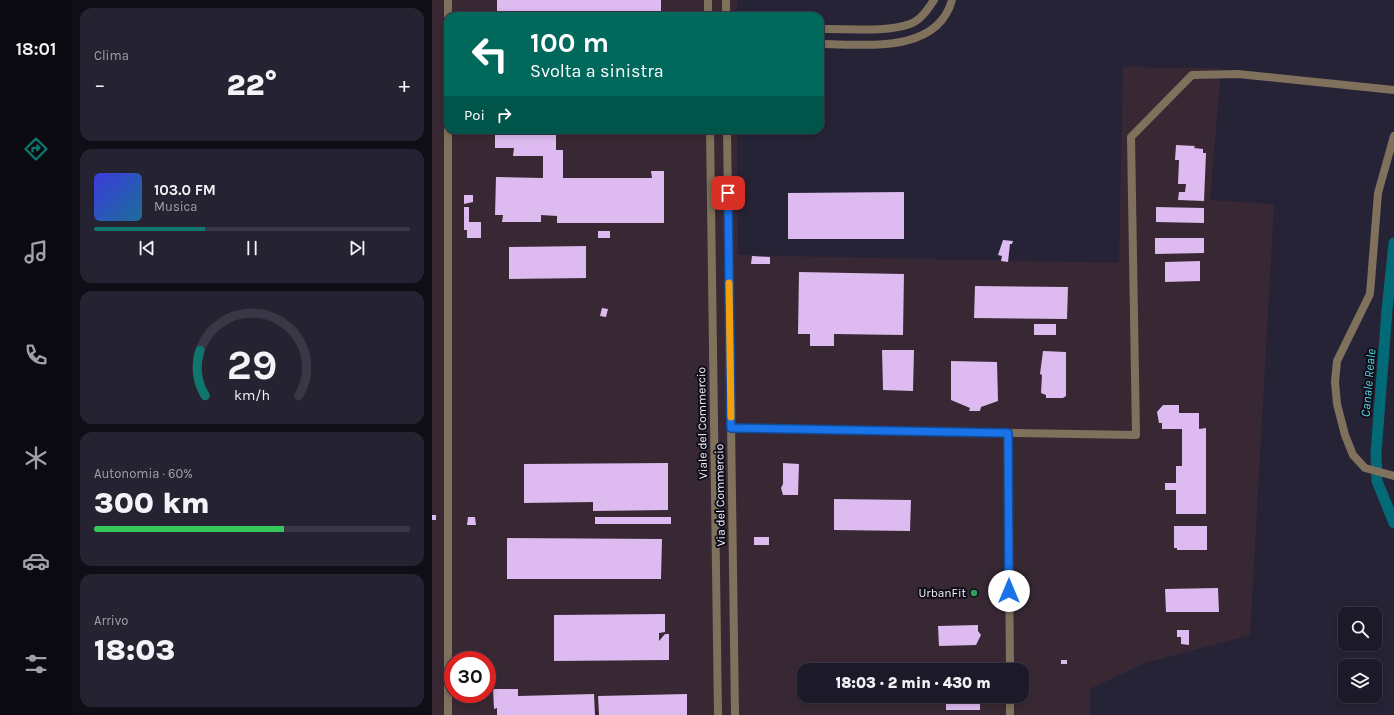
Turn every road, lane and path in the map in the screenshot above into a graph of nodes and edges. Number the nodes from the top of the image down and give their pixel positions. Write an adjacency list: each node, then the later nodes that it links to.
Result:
1 (448, 0): 6 (street)
2 (708, 0): 7 (street)
3 (726, 0): 8 (street)
4 (934, 0): 9 (street)
5 (952, 0): 10 (street)
6 (448, 12)
7 (708, 12)
8 (726, 12)
9 (824, 29)
10 (824, 44)
11 (1394, 90): 17 (street)
12 (448, 134): 21 (street)
13 (710, 134): 22 (street, Viale del Commercio)
14 (727, 134): 16 (street, Via del Commercio)
15 (1394, 136): 18 (street)
16 (731, 428): 17 (street); 23 (street, Via del Commercio)
17 (1008, 433): 19 (street)
18 (1390, 474)
19 (1010, 663)
20 (1010, 703): 24 (street)
21 (448, 715)
22 (718, 715)
23 (735, 715)
24 (1010, 715)

